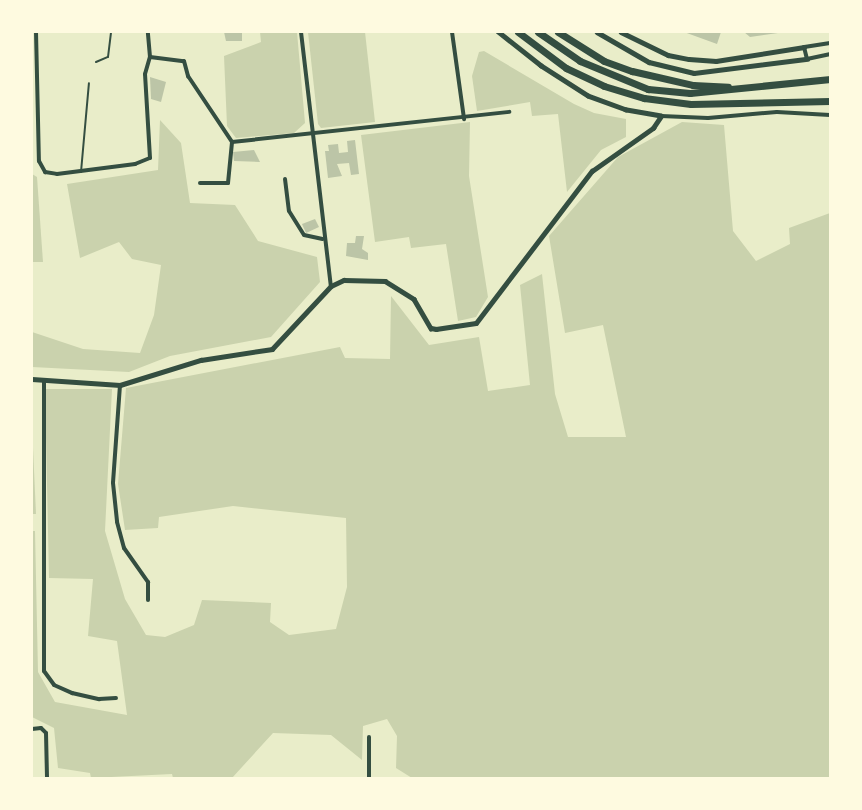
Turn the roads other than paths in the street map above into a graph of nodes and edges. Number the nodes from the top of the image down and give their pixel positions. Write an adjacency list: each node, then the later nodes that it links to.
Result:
1 (36, 32): 28 (street)
2 (111, 32): 17 (lane)
3 (148, 32): 15 (street)
4 (301, 32): 26 (street)
5 (452, 32): 25 (street)
6 (498, 32): 24 (street)
7 (518, 32): 21 (highway)
8 (538, 32): 20 (highway)
9 (558, 32): 20 (highway)
10 (597, 32): 16 (street)
11 (621, 32): 13 (street)
12 (831, 43): 13 (street)
13 (804, 47): 16 (street)
14 (829, 54): 16 (street)
15 (150, 57): 27 (street); 28 (street)
16 (807, 59)
17 (96, 62)
18 (831, 79): 20 (highway)
19 (89, 83): 28 (lane)
20 (764, 88)
21 (831, 101)
22 (509, 112): 25 (street)
23 (831, 115): 24 (street)
24 (661, 116): 32 (street)
25 (464, 119): 26 (street)
26 (312, 135): 27 (street); 31 (street)
27 (232, 142): 30 (street)
28 (81, 172)
29 (285, 179): 31 (street)
30 (200, 183)
31 (323, 239): 32 (street)
32 (330, 286): 35 (street)
33 (32, 379): 34 (street)
34 (44, 380): 35 (street); 37 (street)
35 (120, 385): 36 (street)
36 (148, 600)
37 (116, 698)
38 (32, 729): 40 (street)
39 (369, 737): 41 (street)
40 (47, 778)
41 (369, 778)

